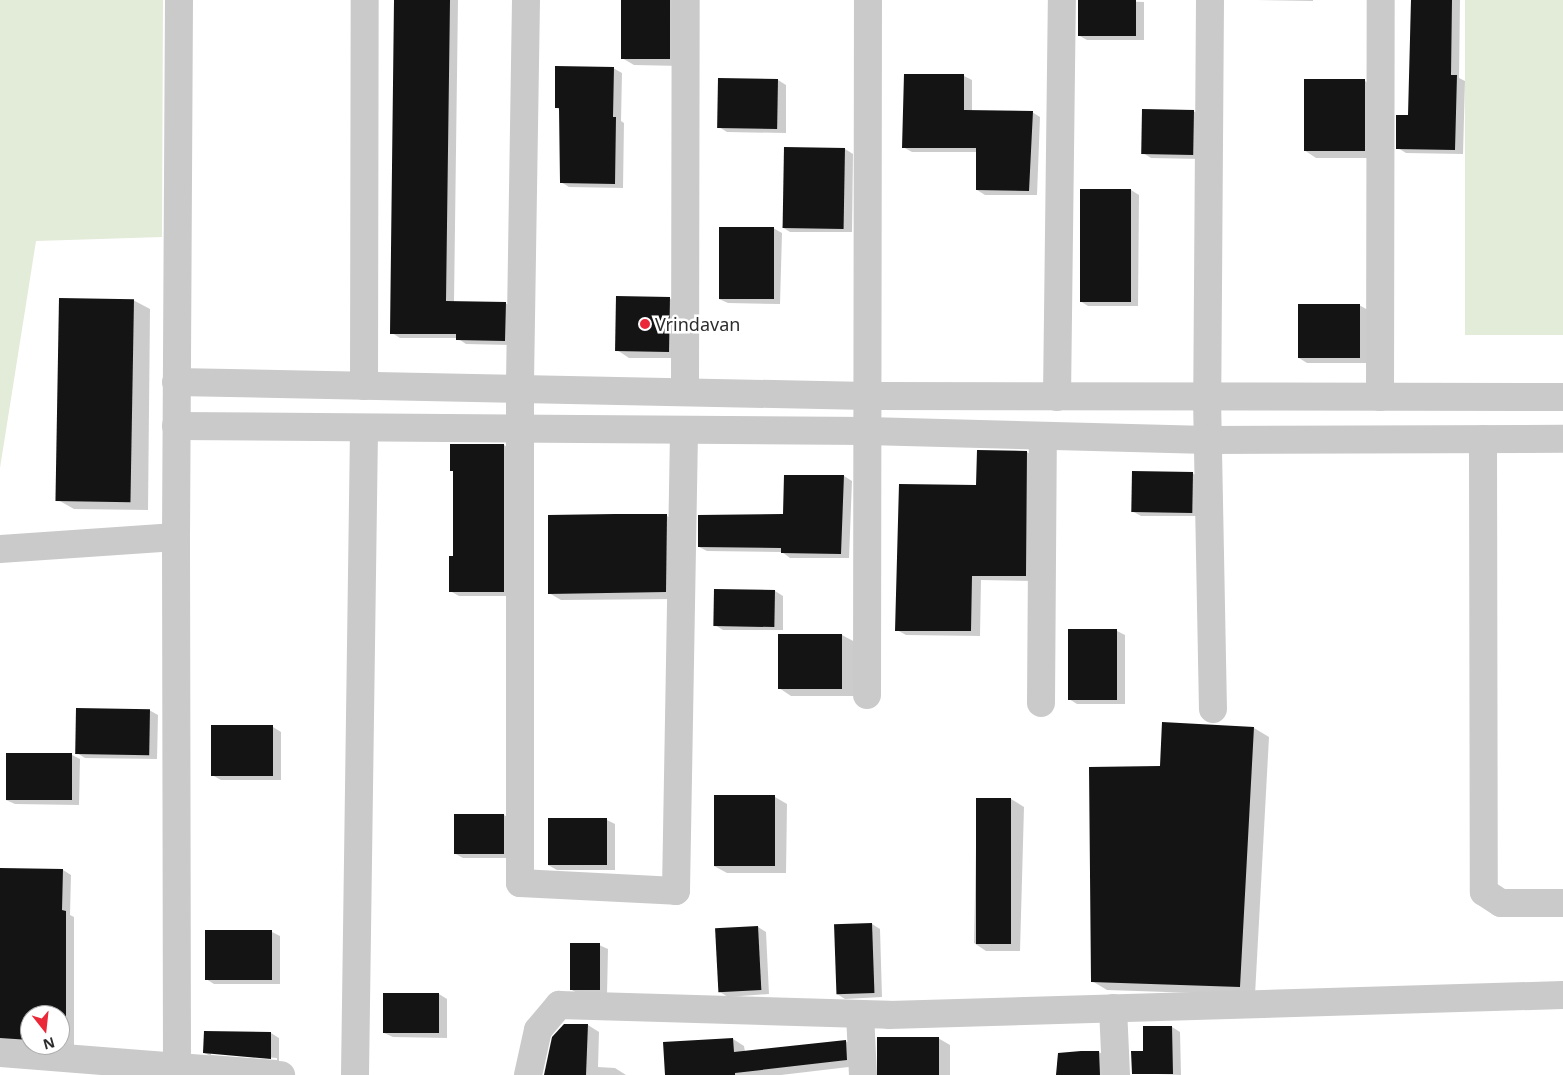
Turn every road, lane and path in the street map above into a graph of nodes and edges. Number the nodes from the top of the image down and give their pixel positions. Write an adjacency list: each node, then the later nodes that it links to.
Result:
1 (179, 0): 9 (street)
2 (365, 0): 10 (street)
3 (526, 0): 11 (street)
4 (686, 0): 12 (street)
5 (868, 0): 13 (street)
6 (1062, 0): 14 (street)
7 (1210, 0): 17 (street)
8 (1381, 0): 15 (street)
9 (176, 382): 10 (street); 18 (street)
10 (364, 386): 11 (street)
11 (520, 389): 12 (street); 20 (street)
12 (685, 391): 13 (street)
13 (868, 396): 14 (street); 22 (street)
14 (1057, 397): 17 (street)
15 (1380, 397): 16 (street); 17 (street)
16 (1563, 397)
17 (1207, 398): 26 (street)
18 (176, 426): 19 (street); 27 (street)
19 (364, 428): 20 (street); 39 (street)
20 (520, 428): 21 (street); 21 (street)
21 (684, 430): 22 (street)
22 (867, 431): 23 (street); 29 (street)
23 (1042, 436): 26 (street); 30 (street)
24 (1483, 439): 25 (street); 26 (street); 32 (street)
25 (1563, 439)
26 (1208, 440): 31 (street)
27 (176, 537): 28 (street); 37 (street)
28 (0, 549)
29 (867, 695)
30 (1041, 703)
31 (1213, 709)
32 (1563, 903)
33 (1563, 994): 34 (street)
34 (1113, 1008): 35 (street); 42 (street)
35 (860, 1014): 40 (street); 41 (street)
36 (0, 1053): 37 (street)
37 (177, 1067): 38 (street)
38 (281, 1075)
39 (355, 1075)
40 (528, 1075)
41 (863, 1075)
42 (1116, 1075)

